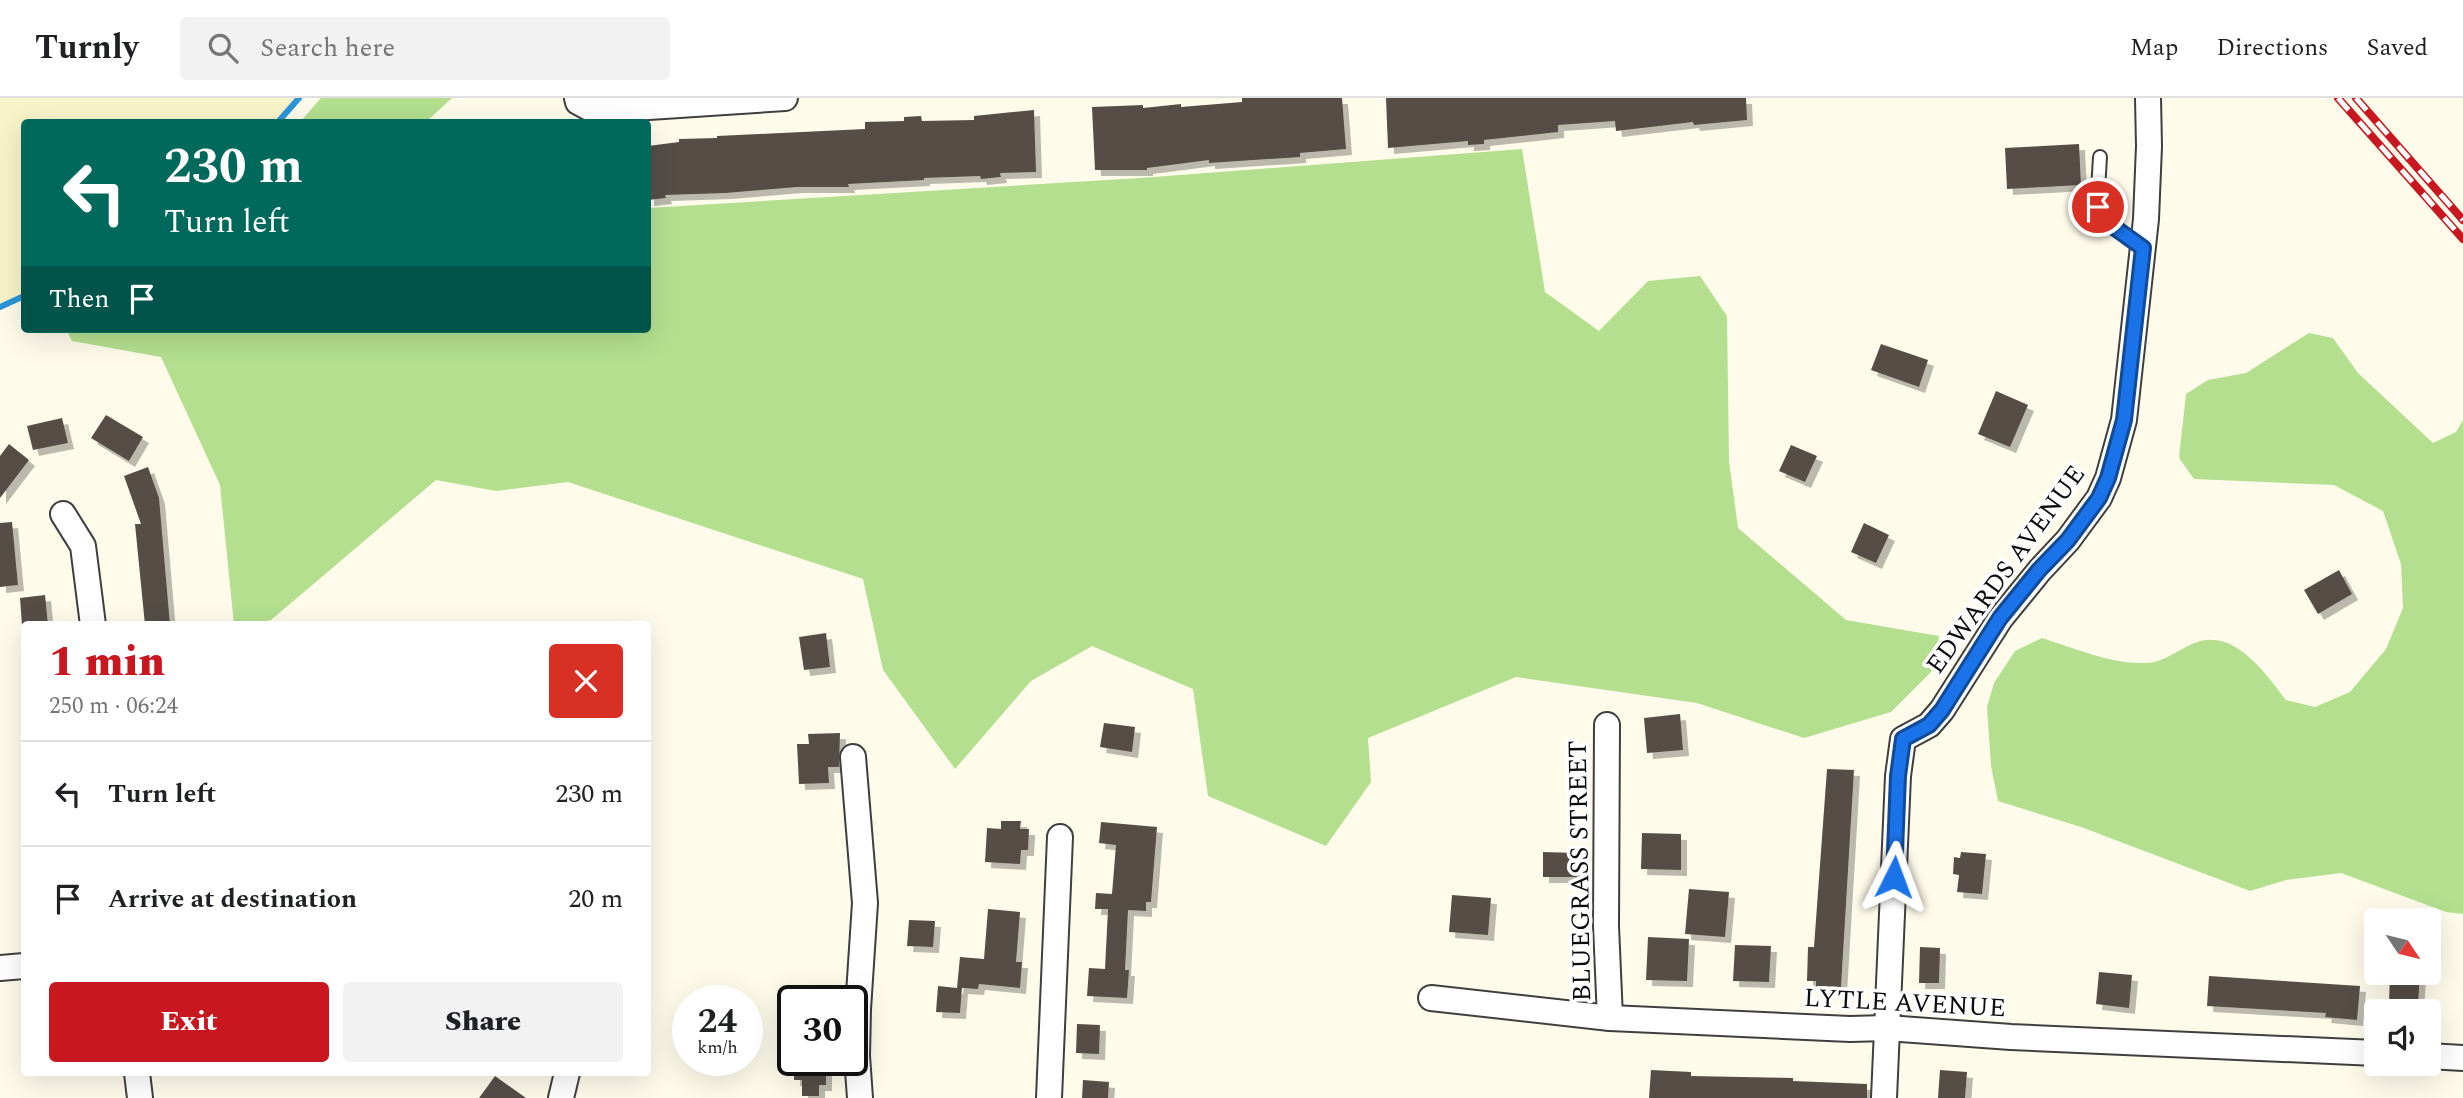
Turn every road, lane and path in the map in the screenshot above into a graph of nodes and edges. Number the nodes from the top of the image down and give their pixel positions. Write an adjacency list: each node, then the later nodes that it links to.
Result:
1 (785, 98): 3 (street)
2 (2148, 98): 5 (street, EDWARDS AVENUE)
3 (578, 100)
4 (2100, 158): 5 (lane)
5 (2143, 248): 15 (street, EDWARDS AVENUE)
6 (63, 514): 7 (street)
7 (92, 621)
8 (1607, 725): 14 (street, BLUEGRASS STREET)
9 (853, 757): 23 (street)
10 (1060, 837): 24 (street)
11 (21, 966): 12 (street)
12 (0, 968)
13 (1431, 998): 14 (street, LYTLE AVENUE)
14 (1610, 1018): 15 (street, LYTLE AVENUE)
15 (1887, 1028): 16 (street, LYTLE AVENUE); 25 (street, EDWARDS AVENUE)
16 (2364, 1052)
17 (2441, 1057): 18 (street)
18 (2463, 1058)
19 (137, 1076): 21 (street)
20 (566, 1076): 22 (street)
21 (140, 1098)
22 (561, 1098)
23 (860, 1098)
24 (1049, 1098)
25 (1884, 1098)

